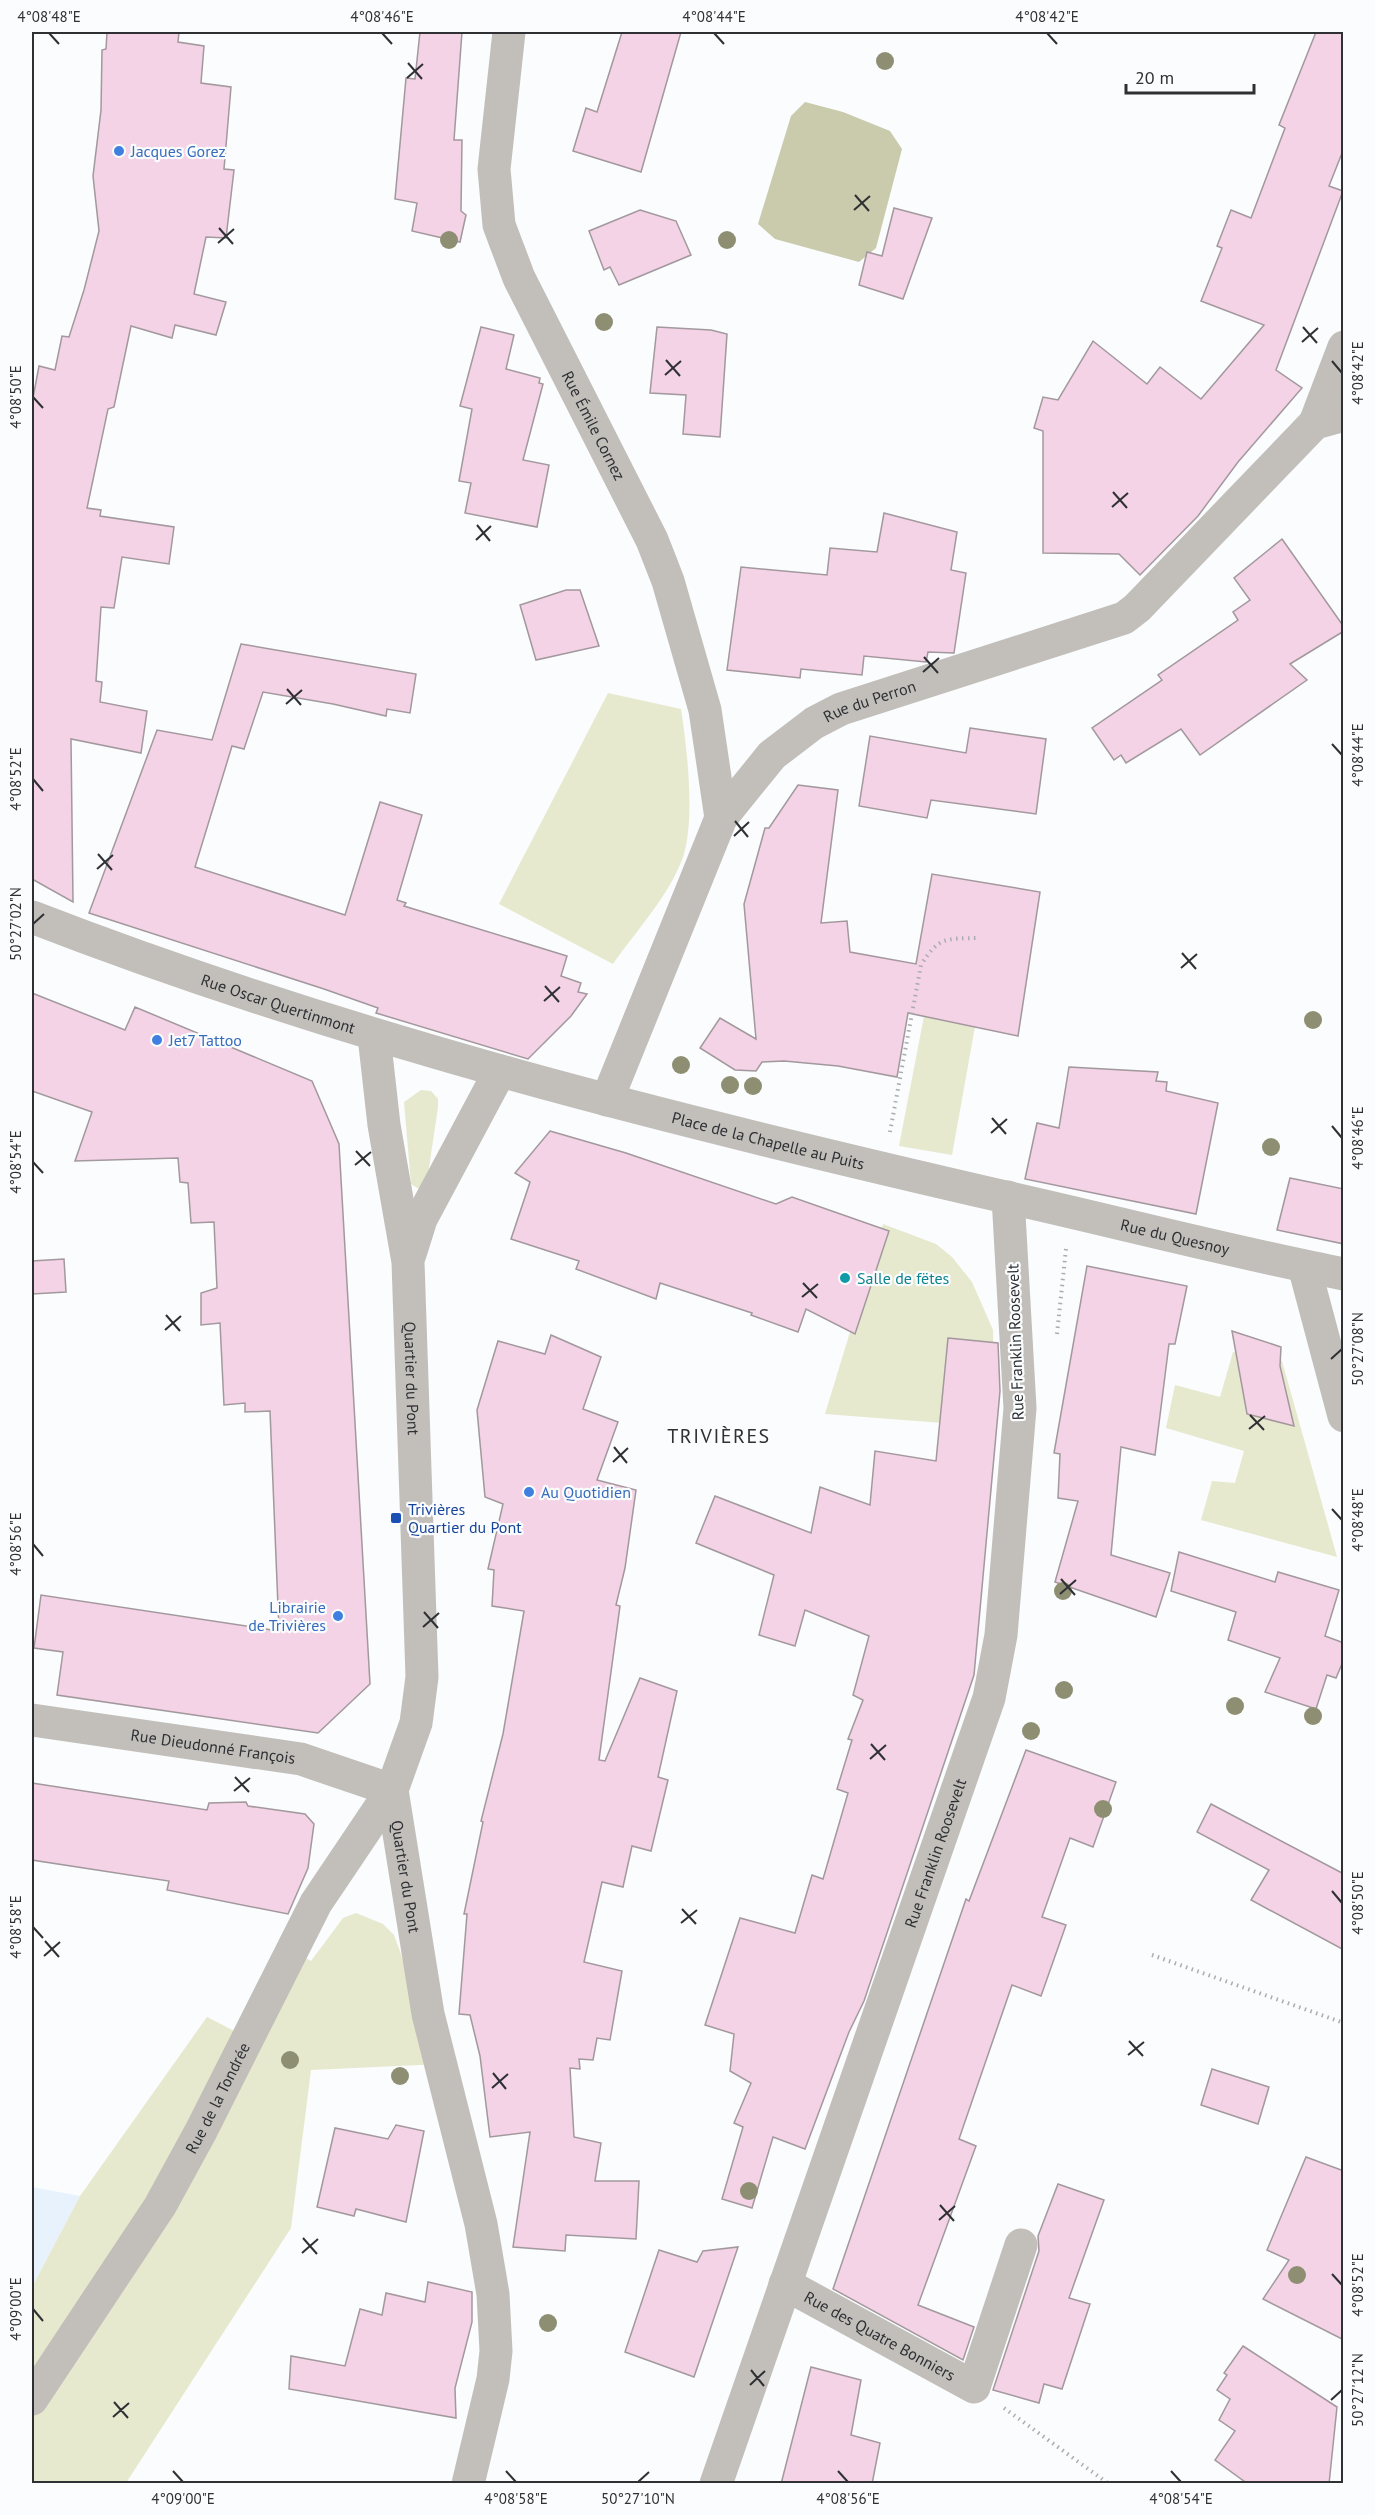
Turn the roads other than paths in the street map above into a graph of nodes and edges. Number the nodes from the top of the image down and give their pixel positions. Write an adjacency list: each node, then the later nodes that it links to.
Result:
1 (509, 32): 4 (street, Rue Émile Cornez)
2 (1344, 347): 3 (street)
3 (1329, 419): 4 (street, Rue du Perron)
4 (721, 818): 8 (street, Rue du Perron)
5 (32, 917): 6 (street, Rue Oscar Quertinmont)
6 (374, 1036): 7 (street, Rue Oscar Quertinmont); 10 (street)
7 (513, 1075): 8 (street, Place de la Chapelle au Puits); 10 (street)
8 (607, 1100): 9 (street, Place de la Chapelle au Puits)
9 (1008, 1197): 11 (street, Rue du Quesnoy); 17 (street, Rue Franklin Roosevelt)
10 (408, 1262): 15 (street, Quartier du Pont)
11 (1304, 1266): 12 (street, Rue du Quesnoy); 13 (street)
12 (1344, 1274)
13 (1344, 1416)
14 (32, 1720): 15 (street, Rue Dieudonné François)
15 (392, 1790): 18 (street, Rue de la Tondrée); 19 (street, Quartier du Pont)
16 (1021, 2245): 17 (street, Rue des Quatre Bonniers)
17 (785, 2284): 20 (street, Rue Franklin Roosevelt)
18 (32, 2399)
19 (468, 2484)
20 (716, 2484)

